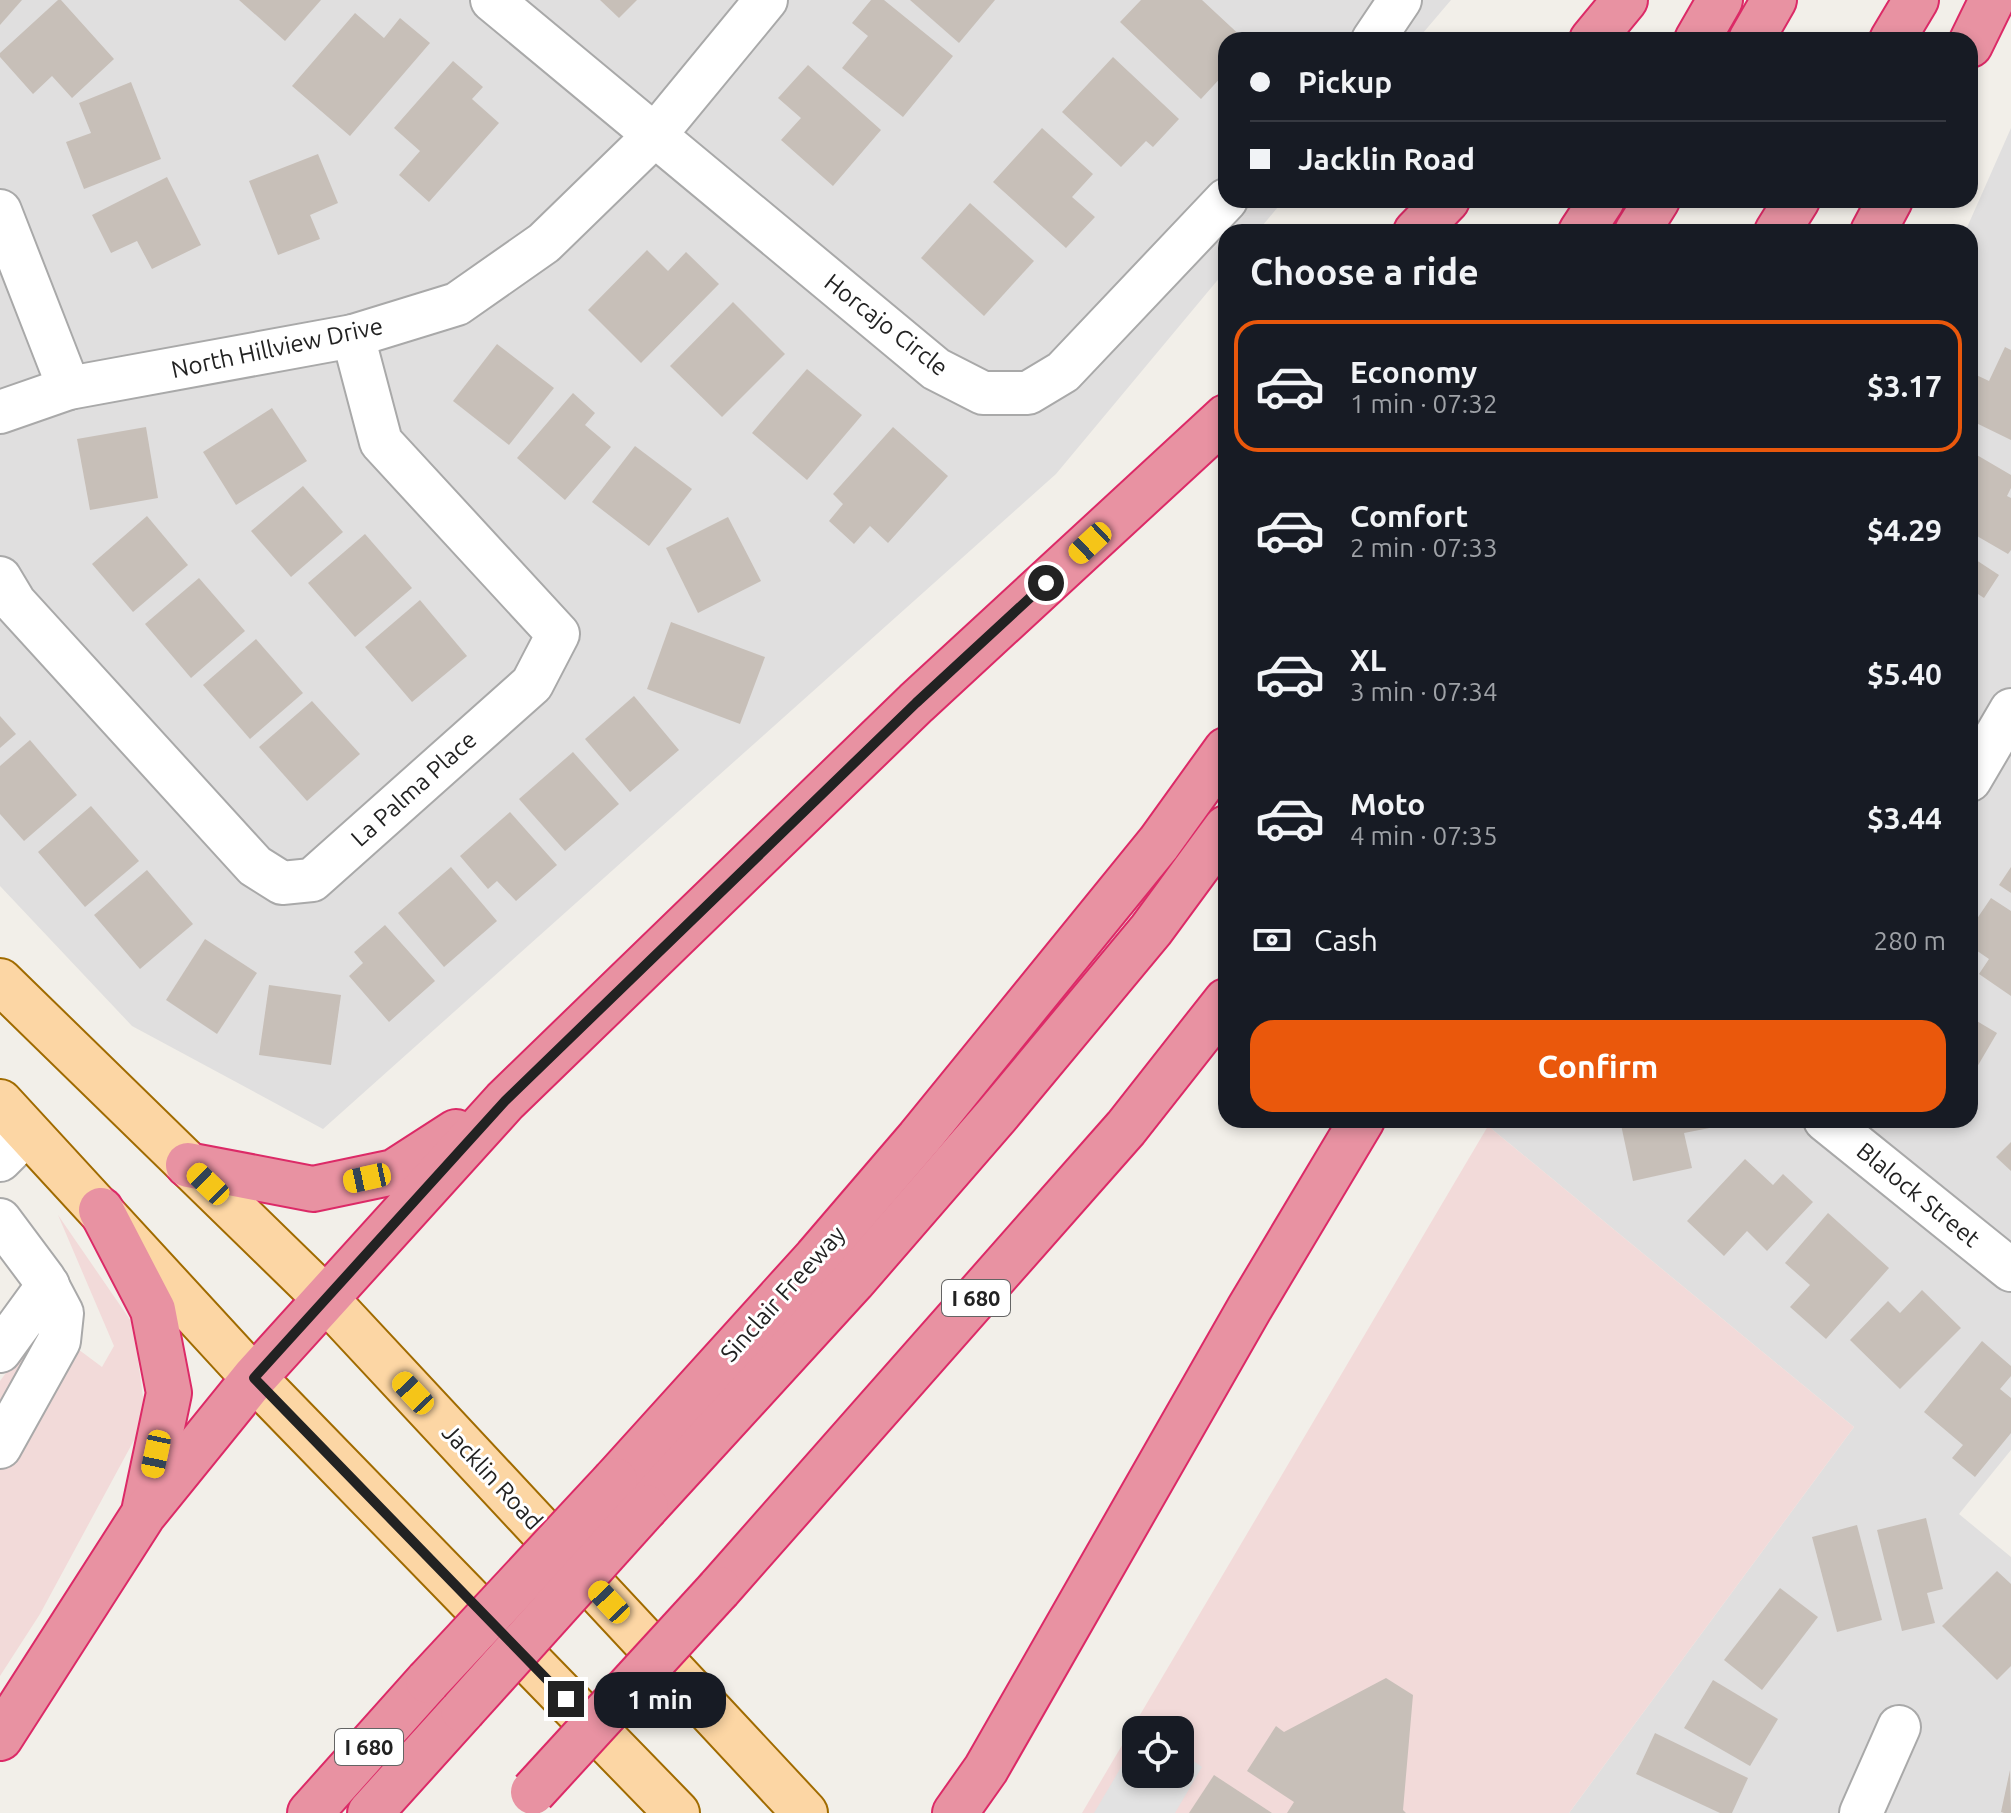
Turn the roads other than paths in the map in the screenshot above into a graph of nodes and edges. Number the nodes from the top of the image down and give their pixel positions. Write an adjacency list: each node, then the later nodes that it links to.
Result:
1 (492, 0): 15 (street, Horcajo Circle)
2 (766, 0): 15 (street, North Hillview Drive)
3 (1400, 0): 9 (street)
4 (1625, 0): 10 (highway)
5 (1720, 0): 11 (highway)
6 (1774, 0): 12 (highway)
7 (1916, 0): 13 (highway)
8 (1992, 0): 14 (highway)
9 (1378, 32)
10 (1599, 32)
11 (1702, 32)
12 (1756, 32)
13 (1897, 32)
14 (1976, 32)
15 (654, 136): 16 (street, Horcajo Circle); 20 (street, North Hillview Drive)
16 (1218, 208)
17 (1439, 208): 19 (highway)
18 (0, 211): 21 (street)
19 (1424, 224)
20 (353, 336): 21 (street, North Hillview Drive); 24 (street, La Palma Place)
21 (69, 388): 22 (street, North Hillview Drive)
22 (0, 412)
23 (1218, 424): 31 (highway)
24 (0, 578)
25 (2011, 710): 27 (street)
26 (1218, 761): 44 (highway, Sinclair Freeway / I 680)
27 (1978, 766)
28 (1218, 839): 44 (highway, I 680)
29 (0, 981): 35 (main road, Jacklin Road)
30 (1218, 1011): 48 (highway, I 680, bridge)
31 (505, 1101): 35 (highway); 40 (highway)
32 (1357, 1128): 53 (highway)
33 (1835, 1128): 38 (street, Blalock Street)
34 (9, 1131): 36 (main road)
35 (188, 1165): 40 (main road, Jacklin Road)
36 (101, 1210): 42 (main road); 45 (highway)
37 (0, 1220): 39 (street)
38 (2011, 1270)
39 (48, 1285): 41 (street); 43 (street)
40 (326, 1299): 42 (highway); 52 (main road, Jacklin Road)
41 (0, 1351)
42 (254, 1378): 45 (highway); 51 (main road)
43 (0, 1447)
44 (630, 1494): 49 (highway, Sinclair Freeway / I 680, bridge); 50 (highway, I 680, bridge)
45 (143, 1515): 47 (highway)
46 (1899, 1727): 54 (street)
47 (0, 1738)
48 (524, 1803)
49 (310, 1813)
50 (370, 1813)
51 (677, 1813)
52 (805, 1813)
53 (955, 1813)
54 (1861, 1813)

